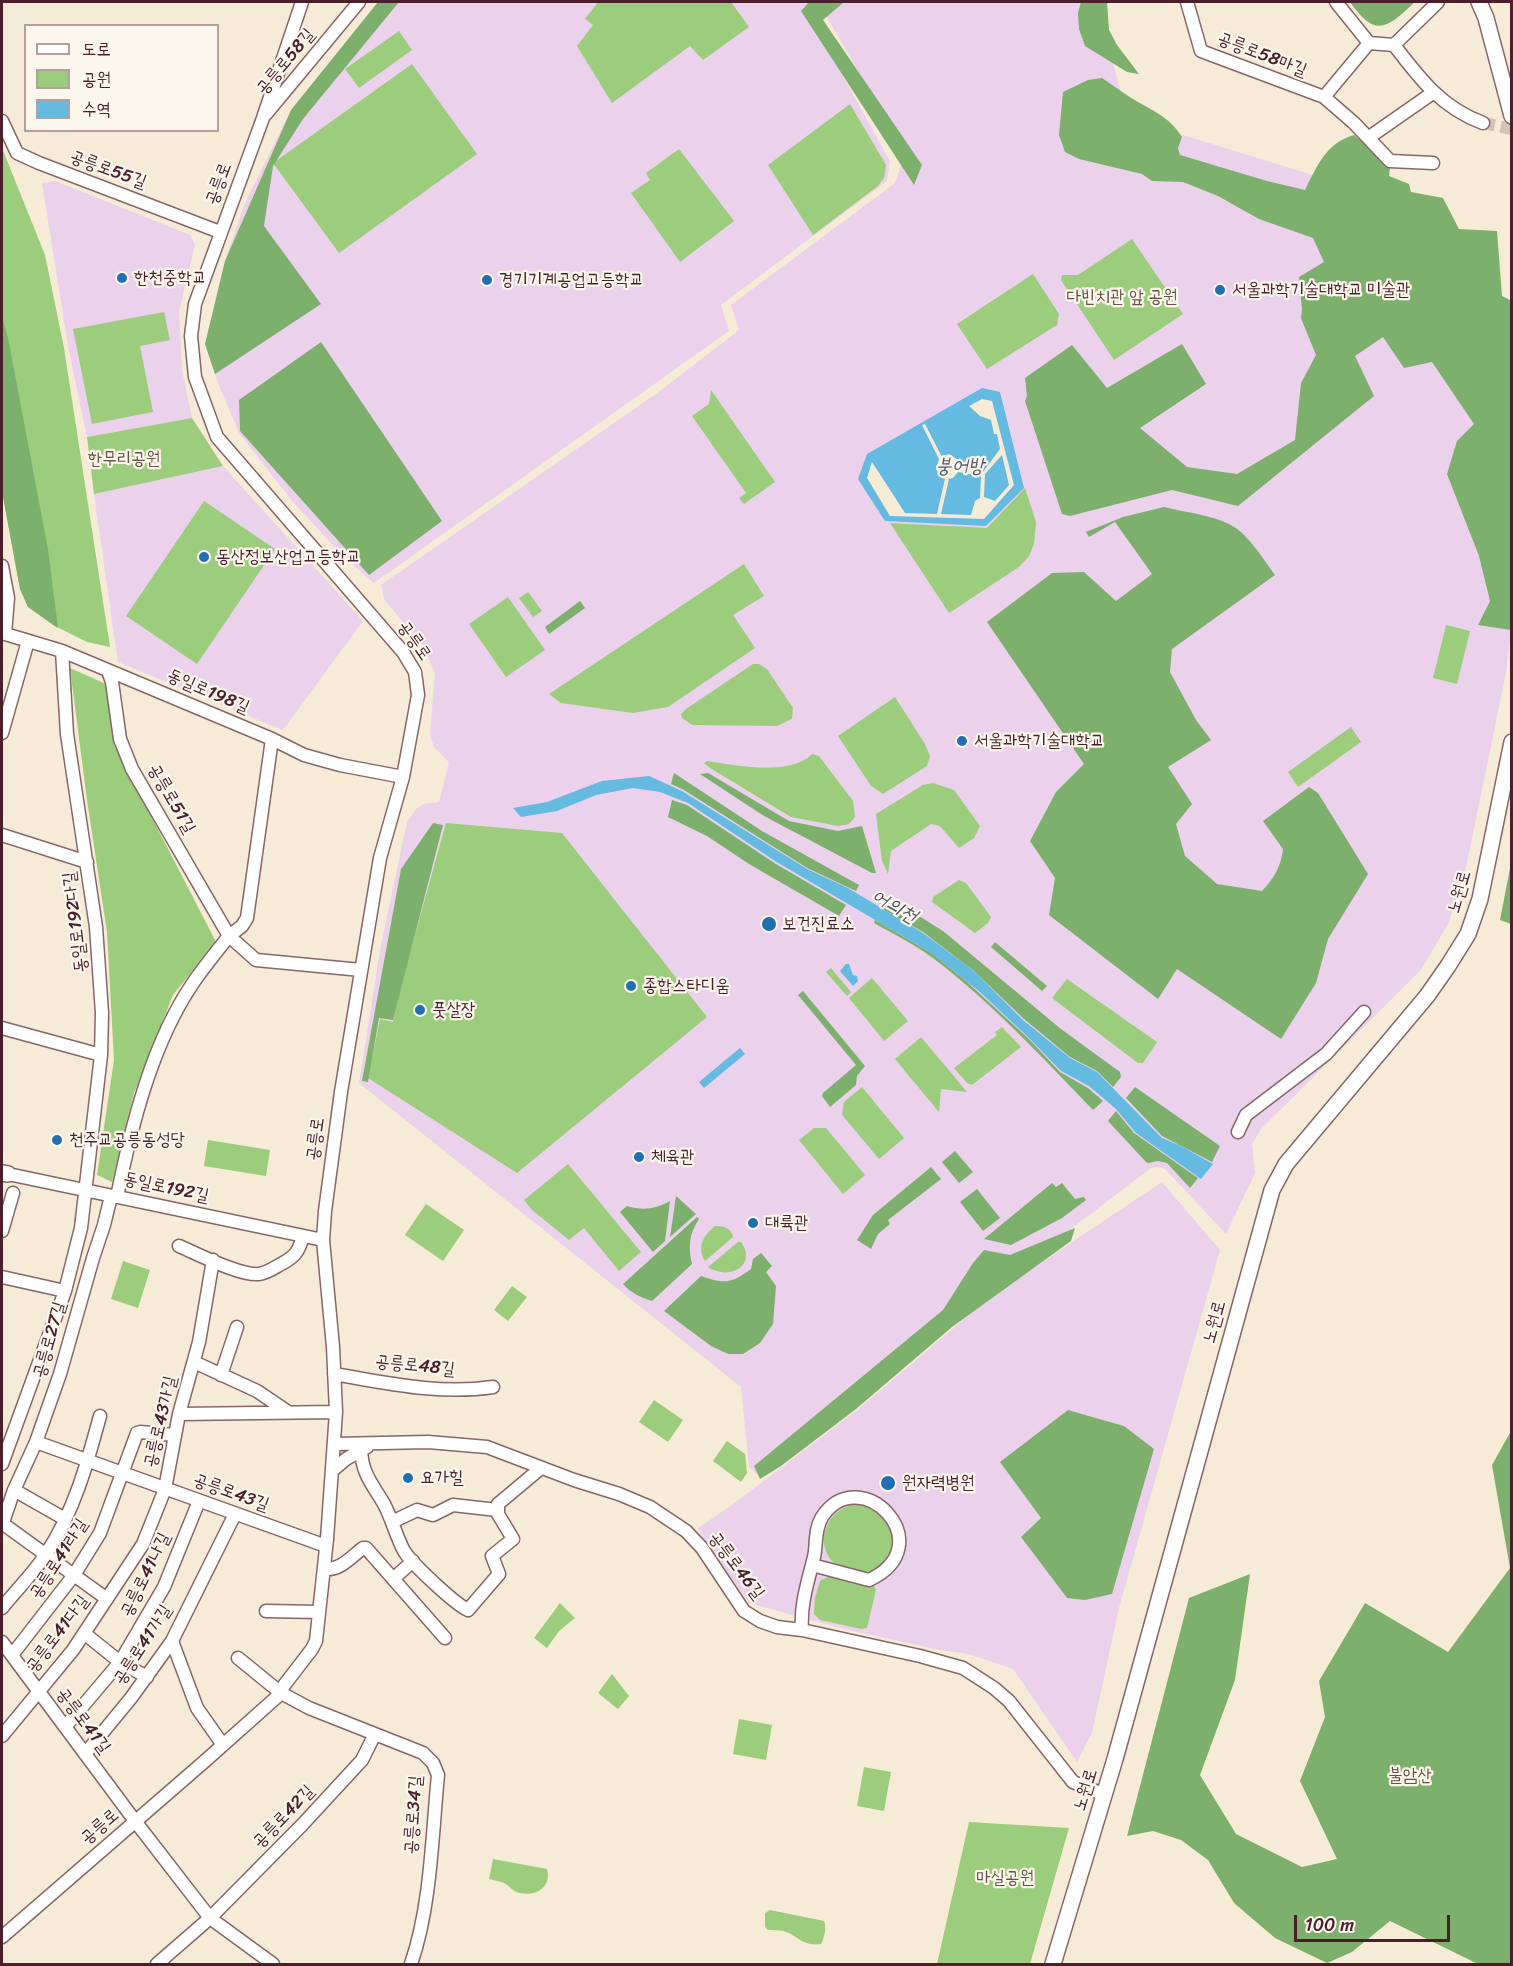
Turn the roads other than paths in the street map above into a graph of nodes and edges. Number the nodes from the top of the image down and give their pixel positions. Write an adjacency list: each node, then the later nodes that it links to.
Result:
1 (302, 2): 12 (street, 공릉로)
2 (359, 2): 12 (street, 공릉로58길)
3 (1188, 2): 10 (street, 공릉로58마길)
4 (1336, 2): 7 (street)
5 (1438, 2): 8 (street)
6 (1479, 2): 11 (main road)
7 (1370, 42): 8 (street); 10 (street, 공릉로58마길)
8 (1394, 45): 9 (street)
9 (1434, 92): 14 (street); 15 (street)
10 (1323, 97): 15 (street, 공릉로58마길)
11 (1512, 116)
12 (263, 118): 17 (street, 공릉로)
13 (2, 121): 17 (street, 공릉로55길)
14 (1484, 123)
15 (1368, 138): 16 (street, 공릉로58마길)
16 (1433, 163)
17 (220, 232): 26 (street, 공릉로)
18 (2, 566): 19 (street)
19 (3, 634): 20 (street, 동일로198길)
20 (28, 641): 21 (street, 동일로198길); 23 (street)
21 (62, 651): 22 (street, 동일로198길); 28 (street, 동일로192다길)
22 (108, 670): 24 (street, 동일로198길); 29 (street, 공릉로51길)
23 (2, 733)
24 (272, 739): 26 (street, 동일로198길); 29 (street)
25 (1512, 742): 100 (main road, 노원로)
26 (403, 777): 30 (street, 공릉로)
27 (2, 835): 28 (street)
28 (87, 862): 33 (street, 동일로192다길)
29 (229, 936): 30 (street, 공릉로51길); 38 (street)
30 (361, 970): 41 (street, 공릉로)
31 (1364, 1012): 34 (street)
32 (2, 1028): 33 (street)
33 (100, 1055): 36 (street, 동일로192다길)
34 (1238, 1132)
35 (5, 1174): 36 (street, 동일로192길)
36 (86, 1191): 38 (street, 동일로192길); 45 (street, 동일로192다길)
37 (13, 1193): 39 (street)
38 (114, 1197): 40 (street, 동일로192길); 56 (street, 공릉로27길)
39 (2, 1231)
40 (303, 1236): 41 (street, 동일로192길); 43 (street)
41 (324, 1240): 48 (street, 공릉로)
42 (179, 1246): 43 (street)
43 (213, 1260): 47 (street, 공릉로43가길)
44 (2, 1277): 45 (street)
45 (65, 1291): 61 (street, 동일로192다길)
46 (237, 1327): 49 (street)
47 (194, 1362): 49 (street, 공릉로43가길); 53 (street, 공릉로43가길)
48 (334, 1374): 50 (street, 공릉로48길); 52 (street, 공릉로)
49 (221, 1375): 51 (street, 공릉로43가길)
50 (493, 1387)
51 (288, 1412): 52 (street); 53 (street)
52 (336, 1412): 58 (street, 공릉로)
53 (179, 1414): 55 (street, 공릉로43가길)
54 (100, 1416): 60 (street)
55 (175, 1435): 64 (street); 65 (street, 공릉로43가길)
56 (36, 1442): 60 (street, 공릉로43길); 66 (street, 공릉로27길)
57 (375, 1443): 58 (street, 공릉로46길); 59 (street); 62 (street, 공릉로46길)
58 (335, 1444): 63 (street, 공릉로)
59 (361, 1450): 63 (street); 71 (street)
60 (88, 1462): 64 (street, 공릉로43길); 70 (street)
61 (2, 1464)
62 (541, 1468): 68 (street); 84 (street, 공릉로46길)
63 (333, 1470): 73 (street, 공릉로)
64 (123, 1474): 65 (street, 공릉로43길); 78 (street, 공릉로41라길)
65 (165, 1489): 67 (street, 공릉로43길); 80 (street, 공릉로41다길)
66 (14, 1490): 70 (street); 72 (street, 공릉로27길)
67 (199, 1501): 69 (street, 공릉로43길); 91 (street, 공릉로41나길)
68 (497, 1509): 71 (street); 75 (street)
69 (235, 1514): 73 (street, 공릉로43길); 87 (street, 공릉로41가길)
70 (65, 1519): 74 (street)
71 (392, 1522): 75 (street)
72 (2, 1524): 74 (street, 공릉로27길)
73 (326, 1546): 77 (street, 공릉로)
74 (46, 1554): 78 (street, 공릉로41다길); 81 (street)
75 (414, 1561): 79 (street)
76 (812, 1565): 76 (street); 84 (street)
77 (324, 1569): 79 (street); 83 (street, 공릉로)
78 (74, 1575): 80 (street, 공릉로41다길); 89 (street, 공릉로41라길)
79 (393, 1579): 86 (street)
80 (107, 1599): 85 (street, 공릉로41다길)
81 (2, 1608)
82 (266, 1611): 83 (street)
83 (319, 1612): 94 (street, 공릉로)
84 (802, 1630): 100 (street, 공릉로46길)
85 (84, 1633): 91 (street); 93 (street, 공릉로41다길)
86 (445, 1638)
87 (172, 1641): 92 (street, 공릉로41가길); 98 (street)
88 (2, 1642): 89 (street, 공릉로41길)
89 (12, 1655): 93 (street, 공릉로41길)
90 (238, 1658): 94 (street)
91 (120, 1662): 92 (street); 95 (street, 공릉로41나길)
92 (147, 1677): 99 (street, 공릉로41가길)
93 (38, 1690): 95 (street, 공릉로41길); 97 (street, 공릉로41다길)
94 (280, 1693): 96 (street, 공릉로34길); 98 (street, 공릉로)
95 (65, 1727): 99 (street, 공릉로41길)
96 (375, 1734): 102 (street, 공릉로42길); 106 (street, 공릉로34길)
97 (2, 1736)
98 (223, 1745): 101 (street, 공릉로)
99 (85, 1755): 101 (street, 공릉로41길)
100 (1105, 1795): 107 (main road, 노원로)
101 (135, 1821): 102 (street); 103 (street, 공릉로)
102 (210, 1918): 104 (street, 공릉로42길); 105 (street)
103 (2, 1937)
104 (157, 1965)
105 (273, 1965)
106 (411, 1965)
107 (1053, 1965)

